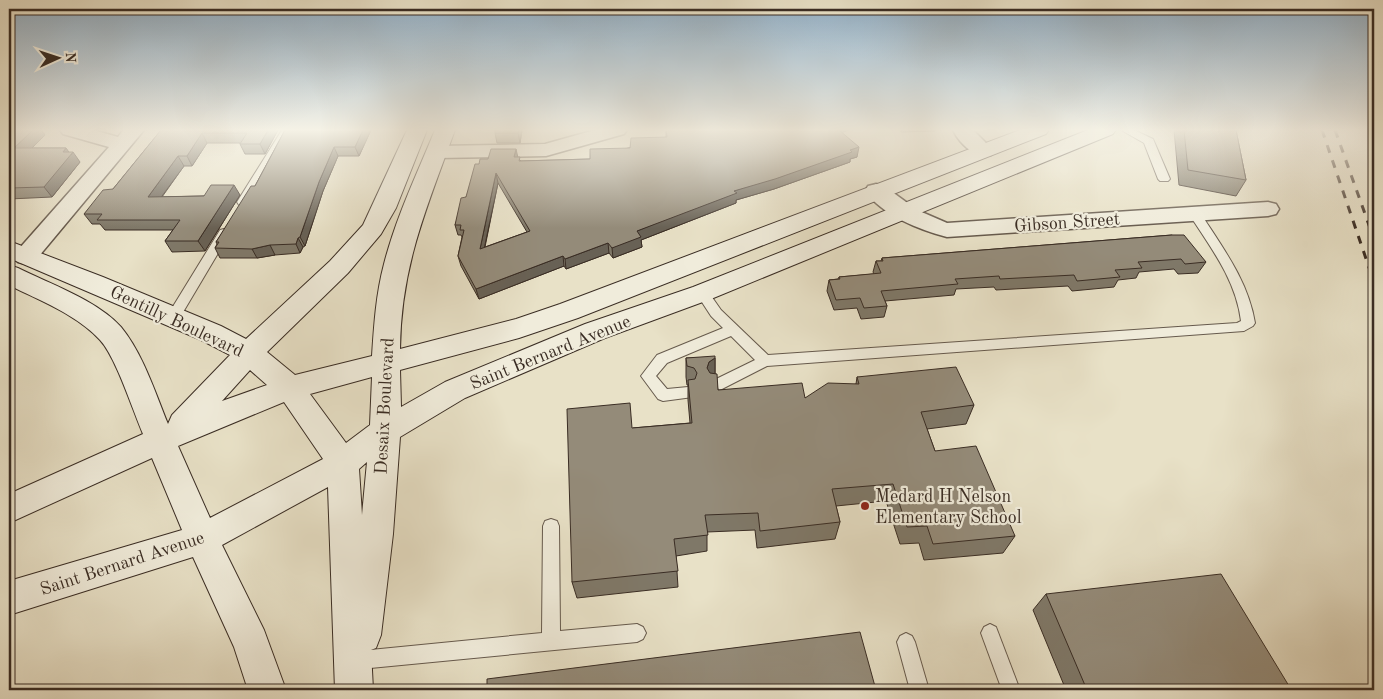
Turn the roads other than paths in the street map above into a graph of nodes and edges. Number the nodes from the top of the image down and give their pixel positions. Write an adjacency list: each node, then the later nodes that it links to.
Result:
1 (104, 163): 13 (street)
2 (268, 163): 15 (lane)
3 (403, 163): 17 (street)
4 (433, 163): 19 (street, Desaix Boulevard)
5 (953, 163): 9 (street, Saint Bernard Avenue)
6 (1025, 163): 11 (street, Saint Bernard Avenue)
7 (1158, 163): 8 (lane)
8 (1164, 179)
9 (876, 192): 11 (street, Gibson Street); 19 (street, Saint Bernard Avenue)
10 (1268, 209): 12 (street, Gibson Street)
11 (902, 212): 12 (street, Gibson Street); 14 (street, Saint Bernard Avenue)
12 (1195, 214): 18 (lane)
13 (14, 260): 15 (street, Gentilly Boulevard); 24 (street, Gentilly Boulevard)
14 (702, 293): 16 (lane); 23 (street, Saint Bernard Avenue)
15 (174, 316): 17 (street, Gentilly Boulevard)
16 (732, 330): 18 (lane); 22 (lane)
17 (249, 353): 21 (street, Gentilly Boulevard); 24 (street)
18 (765, 361): 20 (lane)
19 (387, 362): 21 (street, Saint Bernard Avenue); 23 (street, Desaix Boulevard)
20 (716, 386)
21 (290, 388): 24 (street, Saint Bernard Avenue); 25 (street, Gentilly Boulevard)
22 (688, 393)
23 (385, 431): 25 (street, Saint Bernard Avenue); 34 (street, Desaix Boulevard)
24 (162, 440): 26 (street, Saint Bernard Avenue); 28 (street, Gentilly Boulevard)
25 (343, 463): 28 (street, Saint Bernard Avenue); 34 (street)
26 (9, 509)
27 (551, 526): 32 (lane)
28 (202, 539): 29 (street, Saint Bernard Avenue); 35 (street, Gentilly Boulevard)
29 (9, 598)
30 (637, 633): 32 (lane)
31 (990, 633): 37 (lane)
32 (551, 642): 34 (lane)
33 (906, 642): 36 (lane)
34 (356, 680)
35 (267, 690)
36 (920, 690)
37 (1011, 690)

